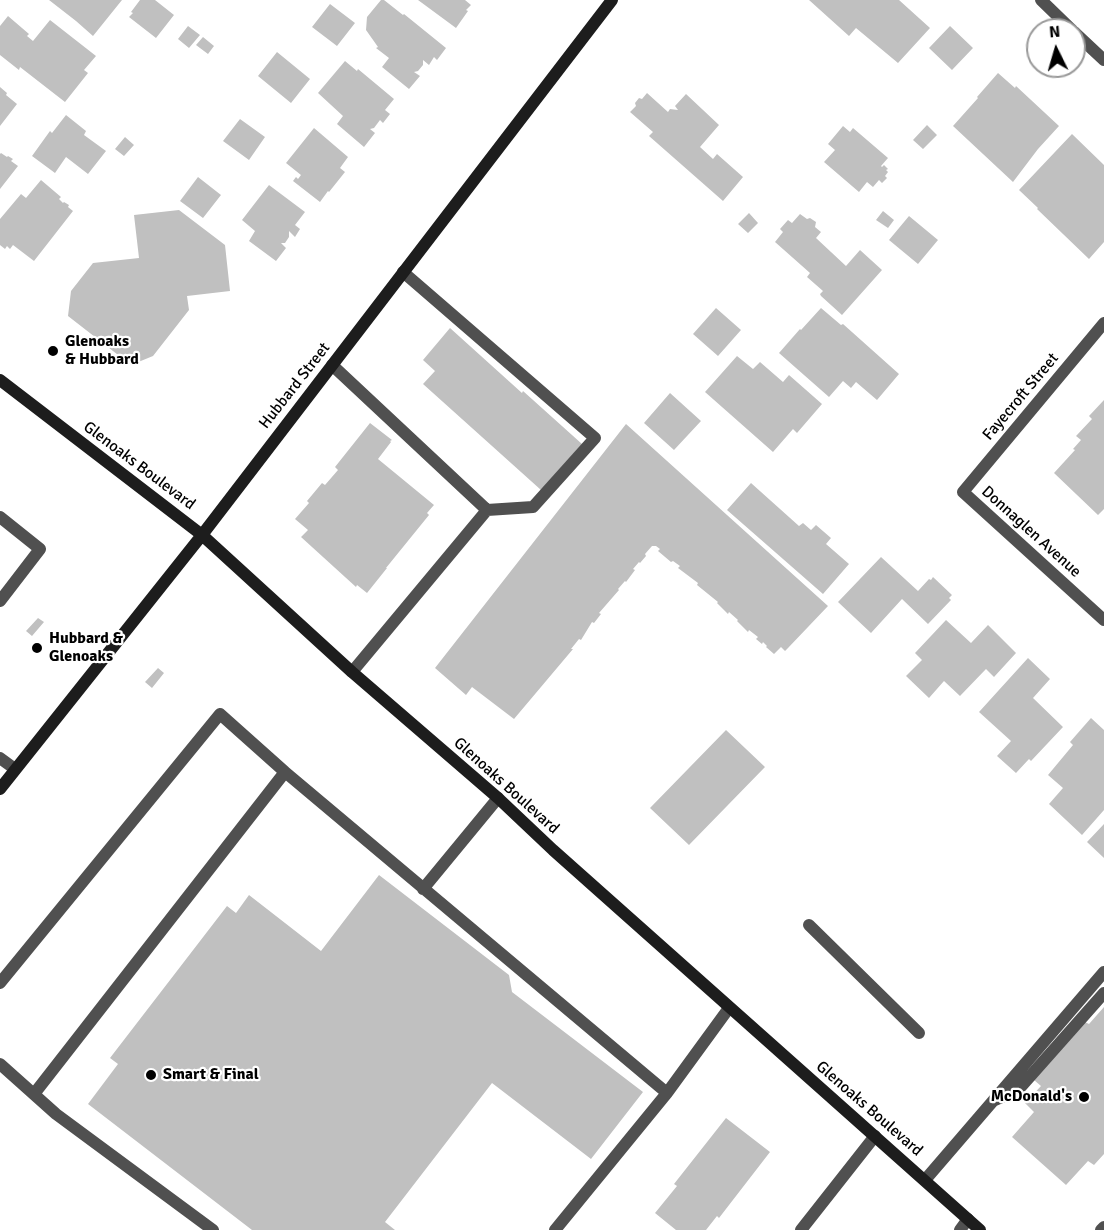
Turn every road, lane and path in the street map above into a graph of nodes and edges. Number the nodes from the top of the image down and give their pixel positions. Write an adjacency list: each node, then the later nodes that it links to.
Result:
1 (612, 0): 6 (main road, Hubbard Street)
2 (1041, 0): 3 (street)
3 (1060, 18)
4 (1086, 43): 5 (street)
5 (1104, 60)
6 (404, 272): 8 (main road, Hubbard Street); 11 (street)
7 (1104, 323): 10 (street, Fayecroft Street)
8 (332, 365): 11 (street); 13 (main road, Hubbard Street)
9 (0, 380): 13 (main road, Glenoaks Boulevard)
10 (963, 492): 15 (street, Donnaglen Avenue)
11 (487, 510): 16 (street)
12 (0, 517): 14 (street)
13 (202, 535): 16 (main road, Glenoaks Boulevard); 18 (main road, Hubbard Street)
14 (0, 602)
15 (1104, 620)
16 (352, 672): 21 (main road, Glenoaks Boulevard)
17 (0, 758): 18 (street)
18 (15, 769): 20 (main road, Hubbard Street)
19 (285, 772): 22 (street); 25 (street); 31 (street)
20 (0, 789)
21 (498, 798): 22 (street); 27 (main road, Glenoaks Boulevard)
22 (423, 889): 30 (street)
23 (809, 925): 28 (street)
24 (1104, 972): 32 (street)
25 (0, 982)
26 (1104, 993): 32 (street)
27 (729, 1008): 30 (street); 33 (main road, Glenoaks Boulevard)
28 (919, 1034)
29 (0, 1064): 31 (street)
30 (667, 1093): 37 (street)
31 (34, 1094): 36 (street)
32 (991, 1102): 34 (street)
33 (875, 1136): 34 (main road, Glenoaks Boulevard); 38 (street)
34 (925, 1180): 35 (main road, Glenoaks Boulevard)
35 (968, 1219): 39 (street); 40 (main road, Glenoaks Boulevard)
36 (213, 1230)
37 (555, 1230)
38 (801, 1230)
39 (960, 1230)
40 (980, 1230)

